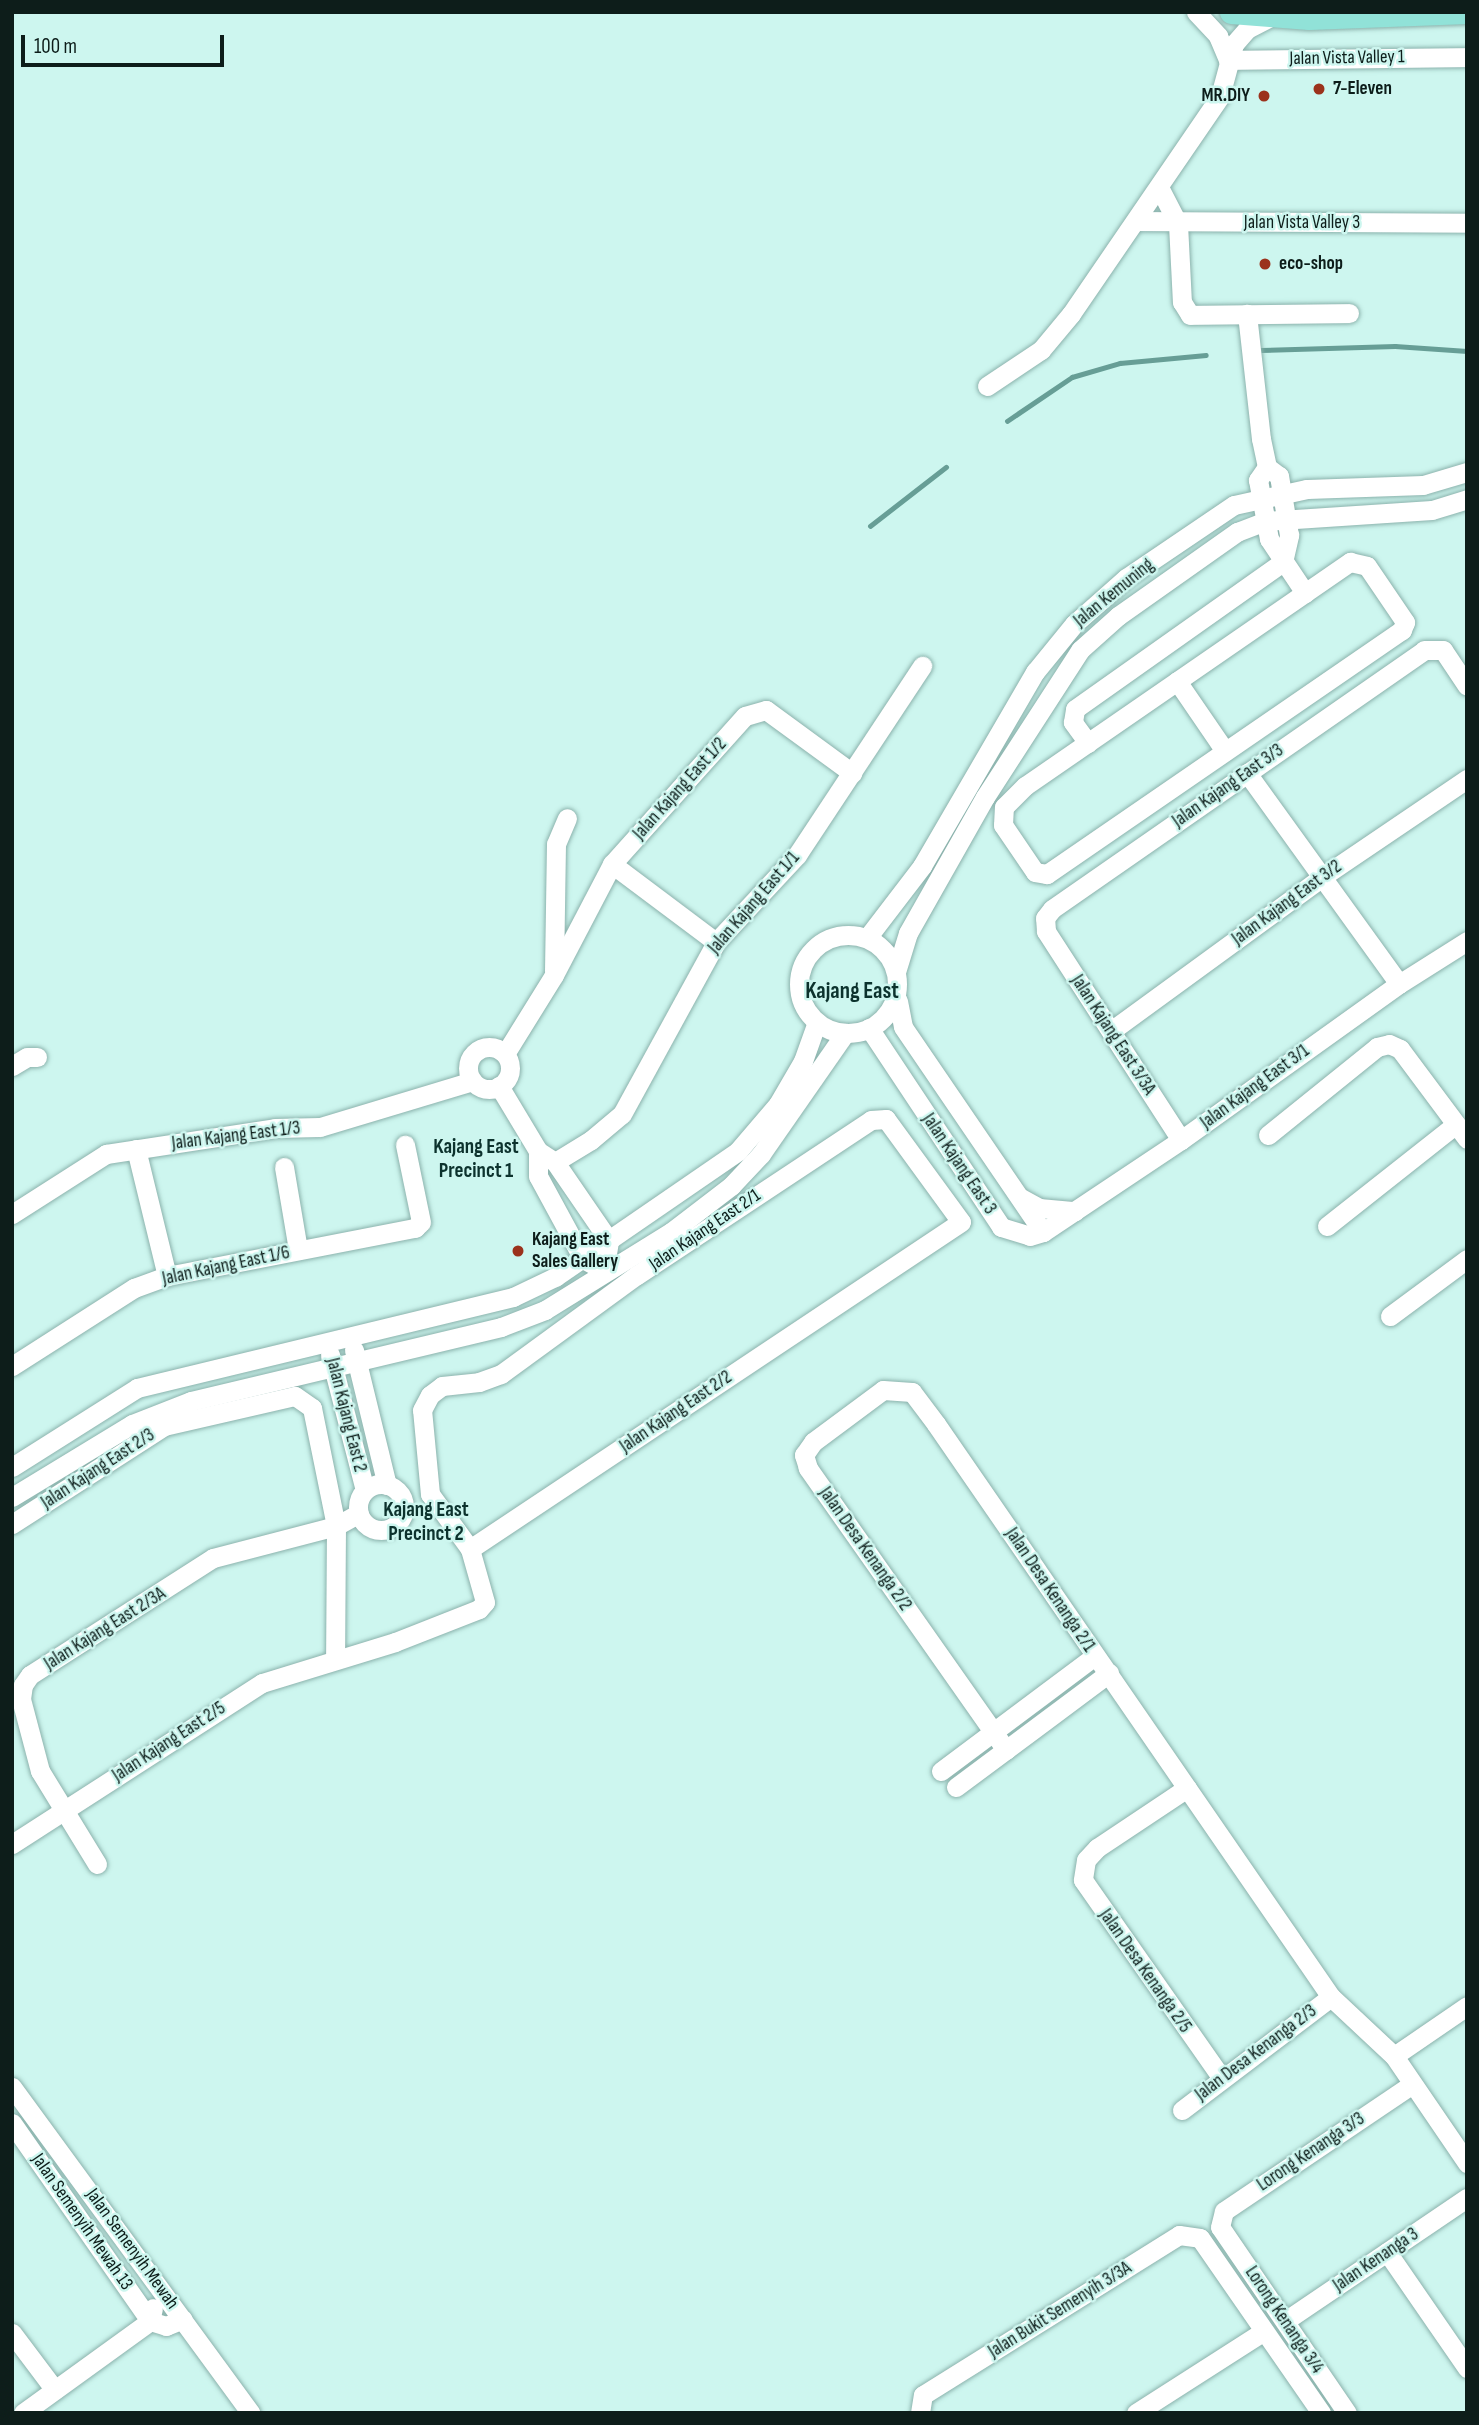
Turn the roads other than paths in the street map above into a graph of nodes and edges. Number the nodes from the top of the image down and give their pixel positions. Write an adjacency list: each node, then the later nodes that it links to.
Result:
1 (1196, 12): 6 (street)
2 (1231, 12): 4 (main road)
3 (1467, 12): 4 (main road)
4 (1269, 18): 6 (street)
5 (1467, 57): 6 (street, Jalan Vista Valley 1)
6 (1228, 60): 7 (street)
7 (1159, 187): 8 (street); 10 (street)
8 (1137, 221): 10 (street, Jalan Vista Valley 3); 13 (street)
9 (1467, 223): 10 (street, Jalan Vista Valley 3)
10 (1178, 224): 12 (street)
11 (1349, 313): 12 (street)
12 (1247, 314): 15 (street)
13 (987, 386)
14 (1467, 472): 15 (street, Jalan Kemuning)
15 (1269, 483): 17 (street); 18 (street); 35 (street, Jalan Kemuning)
16 (1467, 499): 17 (street, Jalan Kemuning)
17 (1288, 526): 18 (street, Jalan Kemuning); 19 (street)
18 (1267, 530): 19 (street); 30 (street, Jalan Kemuning)
19 (1283, 562): 20 (street); 24 (street)
20 (1305, 593): 22 (street); 25 (street)
21 (922, 666): 26 (street, Jalan Kajang East 1/1)
22 (1177, 681): 24 (street); 25 (street)
23 (1467, 686): 27 (street, Jalan Kajang East 3/3)
24 (1088, 743): 29 (street)
25 (1225, 751): 29 (street)
26 (852, 773): 32 (street, Jalan Kajang East 1/2); 37 (street, Jalan Kajang East 1/1)
27 (1247, 773): 33 (street); 34 (street, Jalan Kajang East 3/3)
28 (1467, 779): 33 (street, Jalan Kajang East 3/2)
29 (1025, 786): 30 (street)
30 (985, 797): 38 (street, Jalan Kemuning)
31 (567, 818): 39 (street)
32 (612, 864): 37 (street); 39 (street, Jalan Kajang East 1/2)
33 (1322, 877): 40 (street); 44 (street, Jalan Kajang East 3/2)
34 (1046, 931): 44 (street, Jalan Kajang East 3/3A)
35 (867, 937): 38 (street); 42 (street)
36 (1467, 941): 40 (street, Jalan Kajang East 3/1)
37 (716, 942): 57 (street, Jalan Kajang East 1/1)
38 (897, 972): 41 (street)
39 (554, 975): 46 (street, Jalan Kajang East 1/2)
40 (1399, 984): 53 (street, Jalan Kajang East 3/1)
41 (898, 1001): 43 (street); 59 (street, Jalan Kajang East 3)
42 (817, 1022): 45 (street); 65 (street)
43 (869, 1028): 45 (street); 64 (street, Jalan Kajang East 3)
44 (1111, 1031): 53 (street, Jalan Kajang East 3/3A)
45 (845, 1033): 69 (street)
46 (505, 1054): 49 (street); 50 (street)
47 (37, 1057): 48 (street)
48 (12, 1066)
49 (472, 1081): 50 (street); 55 (street, Jalan Kajang East 1/3)
50 (499, 1086): 56 (street)
51 (1462, 1131): 52 (street); 63 (street)
52 (1268, 1135)
53 (1181, 1140): 60 (street, Jalan Kajang East 3/1)
54 (405, 1145): 66 (street, Jalan Kajang East 1/6)
55 (136, 1149): 61 (street, Jalan Kajang East 1/3); 70 (street)
56 (538, 1151): 57 (street); 68 (street)
57 (555, 1162): 65 (street)
58 (284, 1167): 66 (street)
59 (1020, 1197): 60 (street, Jalan Kajang East 3); 64 (street, Jalan Kajang East 3)
60 (1075, 1211): 64 (street, Jalan Kajang East 3/1)
61 (12, 1214)
62 (961, 1222): 82 (street, Jalan Kajang East 2/1); 88 (street, Jalan Kajang East 2/2)
63 (1327, 1226)
64 (1043, 1232)
65 (609, 1241): 68 (street)
66 (299, 1251): 70 (street, Jalan Kajang East 1/6)
67 (1467, 1259): 72 (street)
68 (592, 1262): 69 (street); 71 (street); 73 (street)
69 (624, 1263): 71 (street)
70 (167, 1276): 77 (street, Jalan Kajang East 1/6)
71 (586, 1287): 75 (street)
72 (1390, 1316)
73 (350, 1335): 74 (street); 75 (street, Jalan Kajang East 2)
74 (327, 1340): 76 (street, Jalan Kajang East 2); 79 (street)
75 (356, 1360): 76 (street); 80 (street, Jalan Kajang East 2)
76 (333, 1365): 81 (street, Jalan Kajang East 2); 83 (street)
77 (12, 1366)
78 (912, 1392): 89 (street, Jalan Desa Kenanga 2/1); 92 (street, Jalan Desa Kenanga 2/2)
79 (12, 1466)
80 (387, 1485): 81 (street); 84 (street)
81 (365, 1490): 85 (street)
82 (430, 1494): 84 (street); 88 (street)
83 (12, 1497)
84 (403, 1501): 85 (street)
85 (359, 1513): 87 (street)
86 (12, 1524): 87 (street, Jalan Kajang East 2/3)
87 (335, 1525): 90 (street); 97 (street, Jalan Kajang East 2/3A)
88 (470, 1549): 90 (street, Jalan Kajang East 2/5)
89 (1095, 1656): 91 (street, Jalan Desa Kenanga 2/1); 92 (street)
90 (335, 1660): 97 (street, Jalan Kajang East 2/5)
91 (1109, 1673): 93 (street); 96 (street, Jalan Desa Kenanga 2/1)
92 (993, 1732): 93 (street, Jalan Desa Kenanga 2/2); 94 (street)
93 (1006, 1750): 95 (street)
94 (941, 1771)
95 (956, 1787)
96 (1187, 1788): 100 (street, Jalan Desa Kenanga 2/1); 103 (street, Jalan Desa Kenanga 2/5)
97 (61, 1811): 98 (street, Jalan Kajang East 2/5); 99 (street, Jalan Kajang East 2/3A)
98 (12, 1844)
99 (97, 1864)
100 (1331, 1997): 102 (street, Jalan Desa Kenanga 2/1); 103 (street, Jalan Desa Kenanga 2/3)
101 (1467, 2006): 102 (street)
102 (1394, 2056): 104 (street, Jalan Desa Kenanga 2/1)
103 (1222, 2077): 106 (street, Jalan Desa Kenanga 2/3)
104 (1412, 2084): 108 (street, Jalan Desa Kenanga 2/1); 110 (street, Lorong Kenanga 3/3)
105 (12, 2087): 112 (street, Jalan Semenyih Mewah)
106 (1182, 2110)
107 (12, 2123): 112 (street, Jalan Semenyih Mewah 13)
108 (1467, 2164)
109 (1467, 2198): 111 (street, Jalan Kenanga 3)
110 (1220, 2227): 113 (street, Lorong Kenanga 3/4)
111 (1387, 2252): 113 (street, Jalan Kenanga 3); 116 (street)
112 (164, 2314): 117 (street); 120 (street, Jalan Semenyih Mewah)
113 (1285, 2321): 123 (street, Lorong Kenanga 3/4)
114 (1264, 2331): 118 (street, Jalan Bukit Semenyih 3/3A); 121 (street); 122 (street)
115 (12, 2333): 117 (street)
116 (1466, 2364)
117 (55, 2390): 119 (street)
118 (921, 2404)
119 (23, 2413)
120 (251, 2413)
121 (1136, 2413)
122 (1321, 2413)
123 (1347, 2413)

